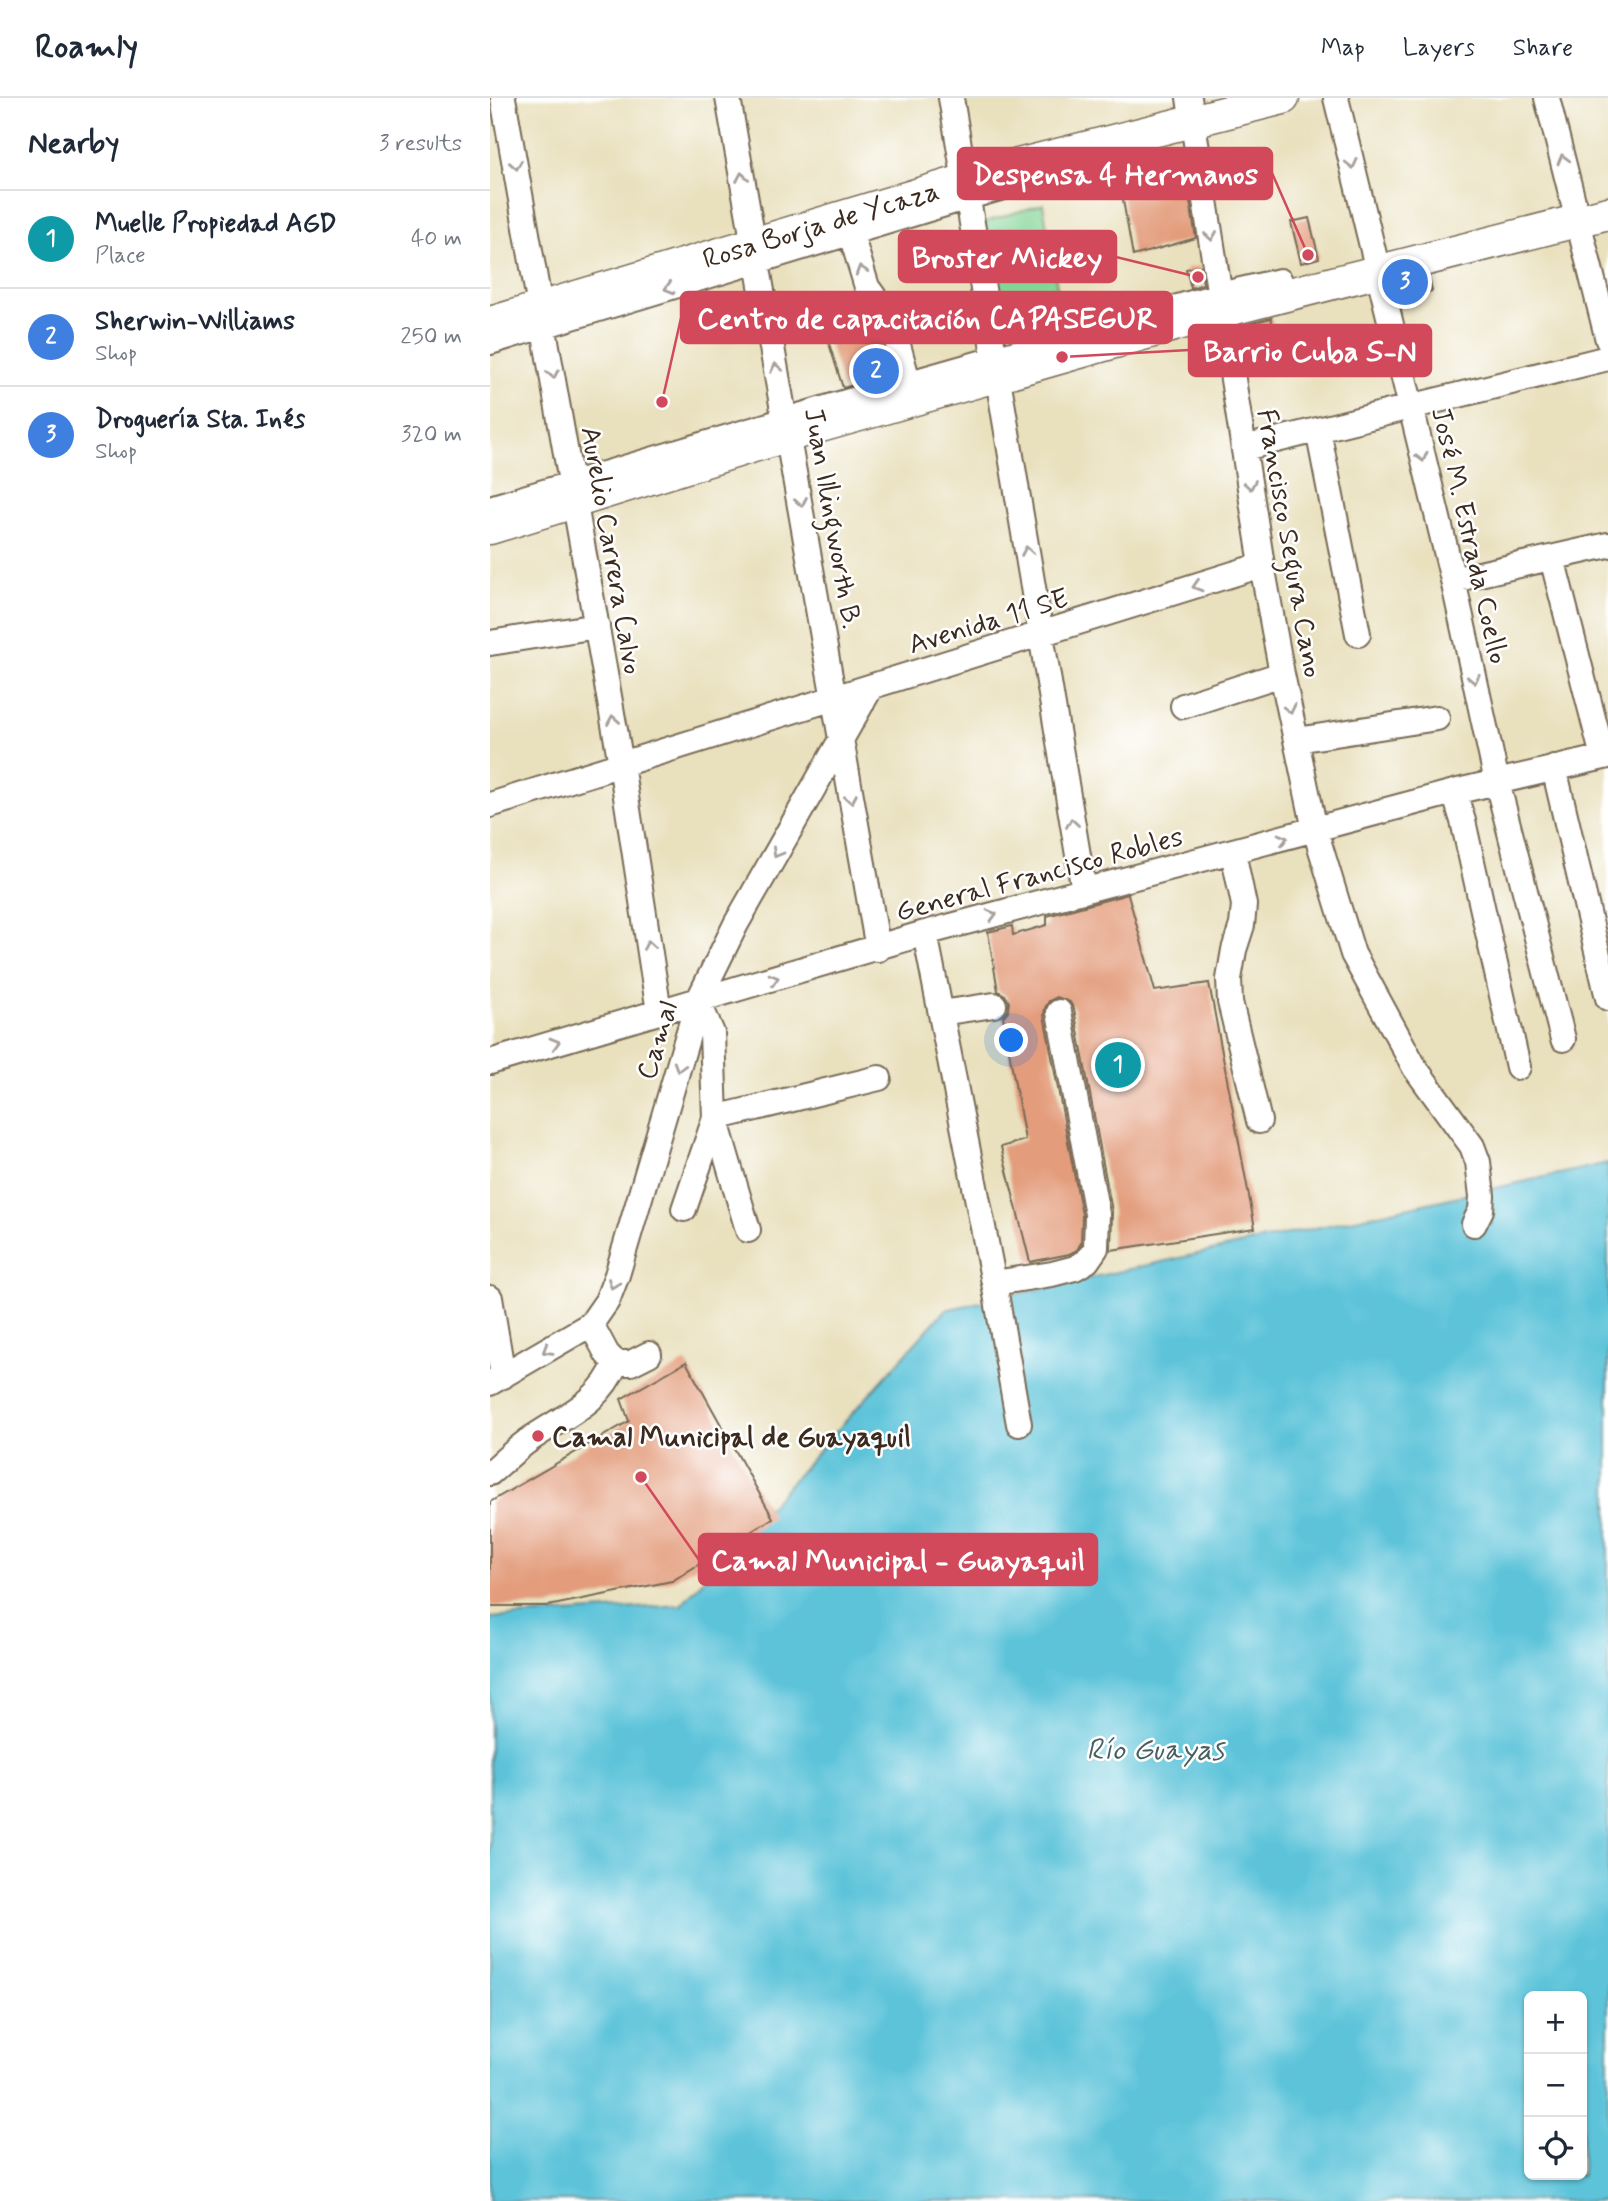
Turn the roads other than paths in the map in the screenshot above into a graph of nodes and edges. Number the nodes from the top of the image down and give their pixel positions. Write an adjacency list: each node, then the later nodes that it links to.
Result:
1 (503, 98): 15 (street, Aurelio Carrera Calvo, one-way to 15)
2 (728, 98): 12 (street, Juan Illingworth B., one-way to 2)
3 (951, 98): 8 (street)
4 (1283, 98): 7 (main road, Rosa Borja de Ycaza)
5 (1336, 98): 13 (street, José M. Estrada Coello, one-way to 13)
6 (1547, 98): 10 (street, one-way to 6)
7 (1198, 105): 8 (main road, Rosa Borja de Ycaza); 14 (street, Francisco Segura Cano, one-way to 14)
8 (967, 189): 11 (main road, Rosa Borja de Ycaza); 20 (street)
9 (1608, 197): 10 (street)
10 (1587, 213): 13 (main road); 17 (street)
11 (848, 225): 12 (main road, Rosa Borja de Ycaza); 21 (street, one-way to 11)
12 (755, 253): 15 (main road, Rosa Borja de Ycaza, one-way to 15); 23 (street, Juan Illingworth B., one-way to 12)
13 (1376, 266): 14 (main road); 22 (street, José M. Estrada Coello)
14 (1222, 303): 20 (main road); 25 (street, Francisco Segura Cano)
15 (543, 316): 16 (main road, Rosa Borja de Ycaza); 18 (street, Rosa Borja de Ycaza); 26 (street, Aurelio Carrera Calvo, one-way to 26)
16 (490, 323)
17 (1608, 341)
18 (490, 342)
19 (1608, 358): 22 (street)
20 (996, 367): 21 (main road); 35 (street, one-way to 20)
21 (912, 391): 23 (main road)
22 (1410, 407): 24 (street); 32 (street, José M. Estrada Coello, one-way to 32)
23 (787, 427): 26 (main road); 39 (street, Juan Illingworth B., one-way to 39)
24 (1318, 430): 25 (street); 34 (street)
25 (1244, 449): 31 (street, Francisco Segura Cano, one-way to 31)
26 (573, 492): 27 (street); 28 (main road); 33 (street, Aurelio Carrera Calvo)
27 (490, 508)
28 (490, 528)
29 (1608, 545): 30 (street)
30 (1552, 558): 32 (street); 44 (street)
31 (1262, 565): 35 (street, Avenida 11 SE, one-way to 35); 37 (street, Francisco Segura Cano)
32 (1452, 580): 47 (street, José M. Estrada Coello, one-way to 47)
33 (597, 626): 36 (street); 45 (street, Aurelio Carrera Calvo, one-way to 33)
34 (1358, 634)
35 (1041, 635): 38 (street, Avenida 11 SE); 52 (street, one-way to 35)
36 (490, 643)
37 (1282, 674): 40 (street); 42 (street, Francisco Segura Cano, one-way to 42)
38 (872, 687): 39 (street, Avenida 11 SE); 43 (street, Camal)
39 (835, 698): 43 (street, Juan Illingworth B.); 45 (street, Avenida 11 SE)
40 (1183, 706)
41 (1437, 718): 42 (street)
42 (1297, 740): 50 (street, Francisco Segura Cano)
43 (841, 741): 54 (street, Juan Illingworth B., one-way to 54); 56 (street, Camal, one-way to 56)
44 (1605, 756): 46 (street, General Francisco Robles)
45 (621, 764): 49 (street, Avenida 11 SE); 58 (street, Aurelio Carrera Calvo, one-way to 45)
46 (1555, 768): 47 (street, General Francisco Robles); 55 (street)
47 (1497, 782): 48 (street, General Francisco Robles); 61 (street, José M. Estrada Coello)
48 (1454, 792): 50 (street, General Francisco Robles); 63 (street)
49 (490, 805)
50 (1315, 830): 51 (street, General Francisco Robles, one-way to 50); 68 (street, Francisco Segura Cano)
51 (1233, 852): 52 (street, General Francisco Robles); 66 (street)
52 (1084, 891): 53 (street, General Francisco Robles, one-way to 52)
53 (925, 933): 54 (street, General Francisco Robles); 60 (street)
54 (878, 948): 56 (street, General Francisco Robles, one-way to 54)
55 (1608, 998)
56 (698, 1001): 58 (street, General Francisco Robles); 65 (street); 72 (street, Camal, one-way to 72)
57 (994, 1005): 60 (street)
58 (659, 1012): 62 (street, General Francisco Robles, one-way to 58)
59 (1059, 1012): 70 (street)
60 (941, 1013): 70 (street)
61 (1563, 1039)
62 (490, 1062)
63 (1518, 1067)
64 (879, 1078): 65 (street)
65 (715, 1118): 67 (street); 69 (street)
66 (1259, 1121)
67 (684, 1209)
68 (1474, 1224)
69 (748, 1230)
70 (994, 1283): 76 (street)
71 (490, 1298): 75 (street)
72 (591, 1324): 74 (street); 75 (street, Camal, one-way to 75)
73 (649, 1354): 74 (street)
74 (615, 1363): 77 (street)
75 (496, 1379)
76 (1019, 1424)
77 (490, 1473)

